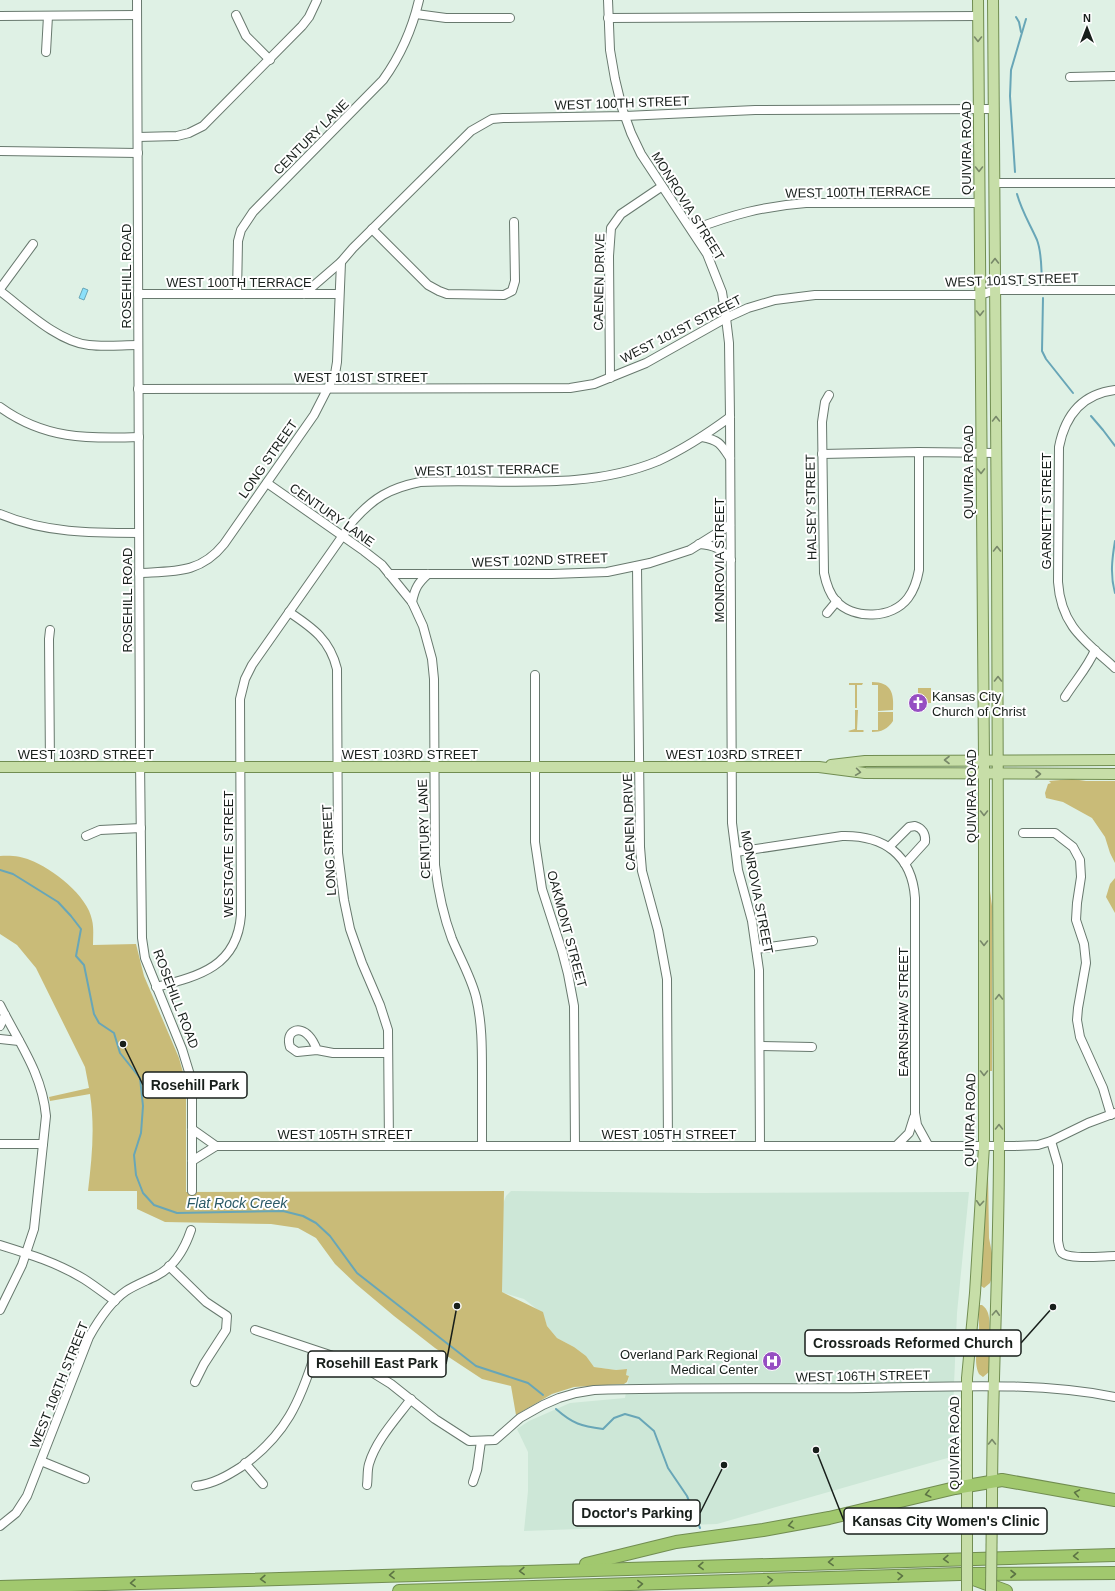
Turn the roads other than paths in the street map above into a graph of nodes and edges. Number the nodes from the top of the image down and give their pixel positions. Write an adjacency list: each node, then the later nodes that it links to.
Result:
1 (137, 0): 8 (street, ROSEHILL ROAD)
2 (317, 0): 16 (street)
3 (419, 0): 7 (street, CENTURY LANE)
4 (608, 0): 14 (street, MONROVIA STREET)
5 (978, 0): 12 (main road, QUIVIRA ROAD)
6 (994, 0): 20 (main road)
7 (416, 14): 13 (street); 38 (street, CENTURY LANE)
8 (137, 15): 11 (street); 22 (street, ROSEHILL ROAD)
9 (236, 15): 16 (street)
10 (0, 16): 11 (street)
11 (48, 16): 15 (street)
12 (978, 16): 14 (street); 19 (main road, QUIVIRA ROAD, one-way to 19)
13 (510, 18)
14 (608, 18): 21 (street, MONROVIA STREET)
15 (46, 52)
16 (270, 60): 22 (street)
17 (1115, 76): 18 (street)
18 (1070, 77)
19 (979, 109): 20 (street, WEST 100TH STREET); 21 (street, WEST 100TH STREET); 28 (main road, QUIVIRA ROAD, one-way to 28)
20 (994, 109): 25 (main road)
21 (625, 116): 27 (street, MONROVIA STREET); 30 (street, WEST 100TH STREET)
22 (138, 137): 24 (street, ROSEHILL ROAD)
23 (0, 151): 24 (street)
24 (138, 153): 37 (street, ROSEHILL ROAD)
25 (995, 183): 26 (street); 35 (main road, one-way to 25)
26 (1115, 183)
27 (662, 187): 31 (street, MONROVIA STREET); 44 (street, CAENEN DRIVE)
28 (979, 203): 31 (street, WEST 100TH TERRACE); 41 (main road, QUIVIRA ROAD)
29 (514, 222): 30 (street)
30 (372, 229): 33 (street, WEST 100TH STREET)
31 (692, 230): 42 (street, MONROVIA STREET)
32 (33, 244): 34 (street)
33 (341, 262): 39 (street, WEST 100TH STREET); 40 (street)
34 (0, 290): 43 (street)
35 (995, 290): 36 (street, WEST 101ST STREET); 41 (street, WEST 101ST STREET); 55 (main road, one-way to 35)
36 (1115, 290)
37 (138, 294): 38 (street, WEST 100TH TERRACE); 43 (street, ROSEHILL ROAD)
38 (237, 294): 39 (street, WEST 100TH TERRACE)
39 (304, 294): 40 (street, WEST 100TH TERRACE)
40 (339, 294): 46 (street, LONG STREET)
41 (980, 295): 42 (street, WEST 101ST STREET); 54 (main road, QUIVIRA ROAD, one-way to 54)
42 (726, 318): 44 (street, WEST 101ST STREET); 50 (street, MONROVIA STREET)
43 (138, 345): 45 (street, ROSEHILL ROAD)
44 (610, 378): 46 (street, WEST 101ST STREET)
45 (138, 389): 46 (street, WEST 101ST STREET); 51 (street, ROSEHILL ROAD)
46 (328, 389): 58 (street, LONG STREET)
47 (1115, 390): 74 (street, GARNETT STREET)
48 (829, 395): 56 (street, HALSEY STREET)
49 (0, 407): 51 (street)
50 (730, 417): 52 (street, WEST 101ST TERRACE); 57 (street, MONROVIA STREET)
51 (139, 437): 61 (street, ROSEHILL ROAD)
52 (702, 437): 57 (street); 62 (street, WEST 101ST TERRACE)
53 (919, 452): 54 (street); 56 (street); 69 (street)
54 (981, 453): 55 (street); 78 (main road, QUIVIRA ROAD, one-way to 78)
55 (996, 453): 79 (main road, one-way to 55)
56 (822, 454): 69 (street, HALSEY STREET)
57 (730, 458): 60 (street, MONROVIA STREET)
58 (267, 483): 62 (street, CENTURY LANE); 66 (street, LONG STREET)
59 (0, 514): 61 (street)
60 (730, 525): 63 (street, WEST 102ND STREET); 64 (street, MONROVIA STREET)
61 (139, 533): 66 (street, ROSEHILL ROAD)
62 (343, 536): 67 (street, CENTURY LANE); 71 (street, WEST 101ST TERRACE)
63 (698, 544): 64 (street); 65 (street, WEST 102ND STREET)
64 (731, 560): 83 (street, MONROVIA STREET)
65 (637, 566): 68 (street, WEST 102ND STREET); 87 (street, CAENEN DRIVE)
66 (139, 573): 84 (street, ROSEHILL ROAD)
67 (389, 574): 68 (street, WEST 102ND STREET); 70 (street, CENTURY LANE)
68 (428, 574): 70 (street)
69 (837, 601): 72 (street)
70 (412, 602): 86 (street, CENTURY LANE)
71 (290, 612): 81 (street, LONG STREET); 85 (street, WEST 101ST TERRACE)
72 (827, 613)
73 (50, 630): 90 (street)
74 (1095, 650): 75 (street, GARNETT STREET); 77 (street)
75 (1115, 668)
76 (535, 674): 82 (street, OAKMONT STREET)
77 (1065, 697)
78 (984, 760): 79 (main road, WEST 103RD STREET); 88 (main road, WEST 103RD STREET, one-way to 88); 91 (main road, QUIVIRA ROAD)
79 (998, 760): 80 (main road, WEST 103RD STREET); 92 (main road)
80 (1115, 760)
81 (338, 766): 85 (main road, WEST 103RD STREET); 86 (main road, WEST 103RD STREET); 111 (street, LONG STREET)
82 (535, 766): 86 (main road, WEST 103RD STREET); 87 (main road, WEST 103RD STREET); 123 (street, OAKMONT STREET)
83 (732, 766): 87 (main road, WEST 103RD STREET); 88 (main road, WEST 103RD STREET); 98 (street, MONROVIA STREET)
84 (140, 767): 85 (main road, WEST 103RD STREET); 90 (main road, WEST 103RD STREET); 94 (street, ROSEHILL ROAD)
85 (240, 767): 102 (street, WESTGATE STREET)
86 (434, 767): 122 (street, CENTURY LANE)
87 (639, 767): 124 (street, CAENEN DRIVE)
88 (819, 767): 91 (main road, WEST 103RD STREET, one-way to 91)
89 (0, 768): 90 (main road, WEST 103RD STREET)
90 (50, 768)
91 (984, 774): 92 (main road, WEST 103RD STREET); 126 (main road, QUIVIRA ROAD, one-way to 126)
92 (998, 774): 93 (main road, WEST 103RD STREET, one-way to 93); 127 (main road, one-way to 92)
93 (1115, 774)
94 (141, 828): 96 (street); 102 (street, ROSEHILL ROAD)
95 (1023, 833): 113 (street)
96 (86, 836)
97 (889, 847): 98 (street); 99 (street, EARNSHAW STREET); 99 (street)
98 (736, 852): 101 (street, MONROVIA STREET)
99 (905, 864): 112 (street, EARNSHAW STREET)
100 (813, 941): 101 (street)
101 (756, 949): 108 (street, MONROVIA STREET)
102 (156, 988): 114 (street, ROSEHILL ROAD)
103 (0, 1005): 104 (street)
104 (5, 1015): 105 (street); 107 (street)
105 (0, 1026)
106 (0, 1039): 107 (street)
107 (19, 1041): 117 (street)
108 (760, 1046): 109 (street); 125 (street, MONROVIA STREET)
109 (812, 1047)
110 (317, 1050): 111 (street)
111 (388, 1053): 121 (street, LONG STREET)
112 (915, 1112): 118 (street, EARNSHAW STREET); 119 (street, EARNSHAW STREET)
113 (1113, 1114): 115 (street, WEST 105TH STREET)
114 (192, 1129): 120 (street); 128 (street, ROSEHILL ROAD)
115 (1051, 1141): 127 (street, WEST 105TH STREET); 133 (street)
116 (0, 1144): 117 (street)
117 (43, 1144): 132 (street)
118 (897, 1145): 119 (street, WEST 105TH STREET); 125 (street, WEST 105TH STREET)
119 (928, 1145): 126 (street, WEST 105TH STREET)
120 (216, 1146): 121 (street, WEST 105TH STREET); 128 (street)
121 (389, 1146): 122 (street, WEST 105TH STREET)
122 (482, 1146): 123 (street, WEST 105TH STREET)
123 (575, 1146): 124 (street, WEST 105TH STREET)
124 (668, 1146): 125 (street, WEST 105TH STREET)
125 (760, 1146)
126 (984, 1146): 127 (street, WEST 105TH STREET); 140 (main road, QUIVIRA ROAD, one-way to 140)
127 (999, 1146): 141 (main road, one-way to 127)
128 (192, 1161): 129 (street, ROSEHILL ROAD)
129 (192, 1190)
130 (191, 1230): 134 (street)
131 (0, 1245): 132 (street)
132 (26, 1253): 135 (street); 136 (street)
133 (1115, 1256)
134 (169, 1266): 135 (street); 139 (street)
135 (114, 1301): 145 (street, WEST 106TH STREET)
136 (0, 1310)
137 (255, 1330): 138 (street)
138 (316, 1351): 143 (street); 146 (street)
139 (195, 1382)
140 (967, 1387): 141 (street, WEST 106TH STREET); 144 (street, WEST 106TH STREET); 153 (main road, QUIVIRA ROAD)
141 (993, 1387): 142 (street, WEST 106TH STREET); 149 (main road, one-way to 141)
142 (1115, 1396)
143 (411, 1399): 144 (street); 151 (street)
144 (482, 1441): 148 (street)
145 (41, 1461): 147 (street, WEST 106TH STREET); 155 (street, WEST 106TH STREET)
146 (246, 1463): 150 (street); 152 (street)
147 (85, 1478)
148 (473, 1482)
149 (992, 1482): 153 (highway); 154 (highway, one-way to 149); 165 (main road, bridge)
150 (263, 1484)
151 (367, 1485)
152 (196, 1486)
153 (966, 1486): 157 (highway, one-way to 157); 164 (main road, QUIVIRA ROAD, bridge)
154 (1115, 1500)
155 (0, 1526)
156 (1115, 1555): 157 (highway, one-way to 157)
157 (561, 1570): 161 (highway, one-way to 161)
158 (1115, 1573): 159 (highway, one-way to 158)
159 (960, 1574): 160 (highway, one-way to 159); 166 (highway)
160 (559, 1586): 162 (highway); 163 (highway)
161 (0, 1587)
162 (399, 1591)
163 (576, 1591)
164 (967, 1591)
165 (991, 1591)
166 (1006, 1591)

